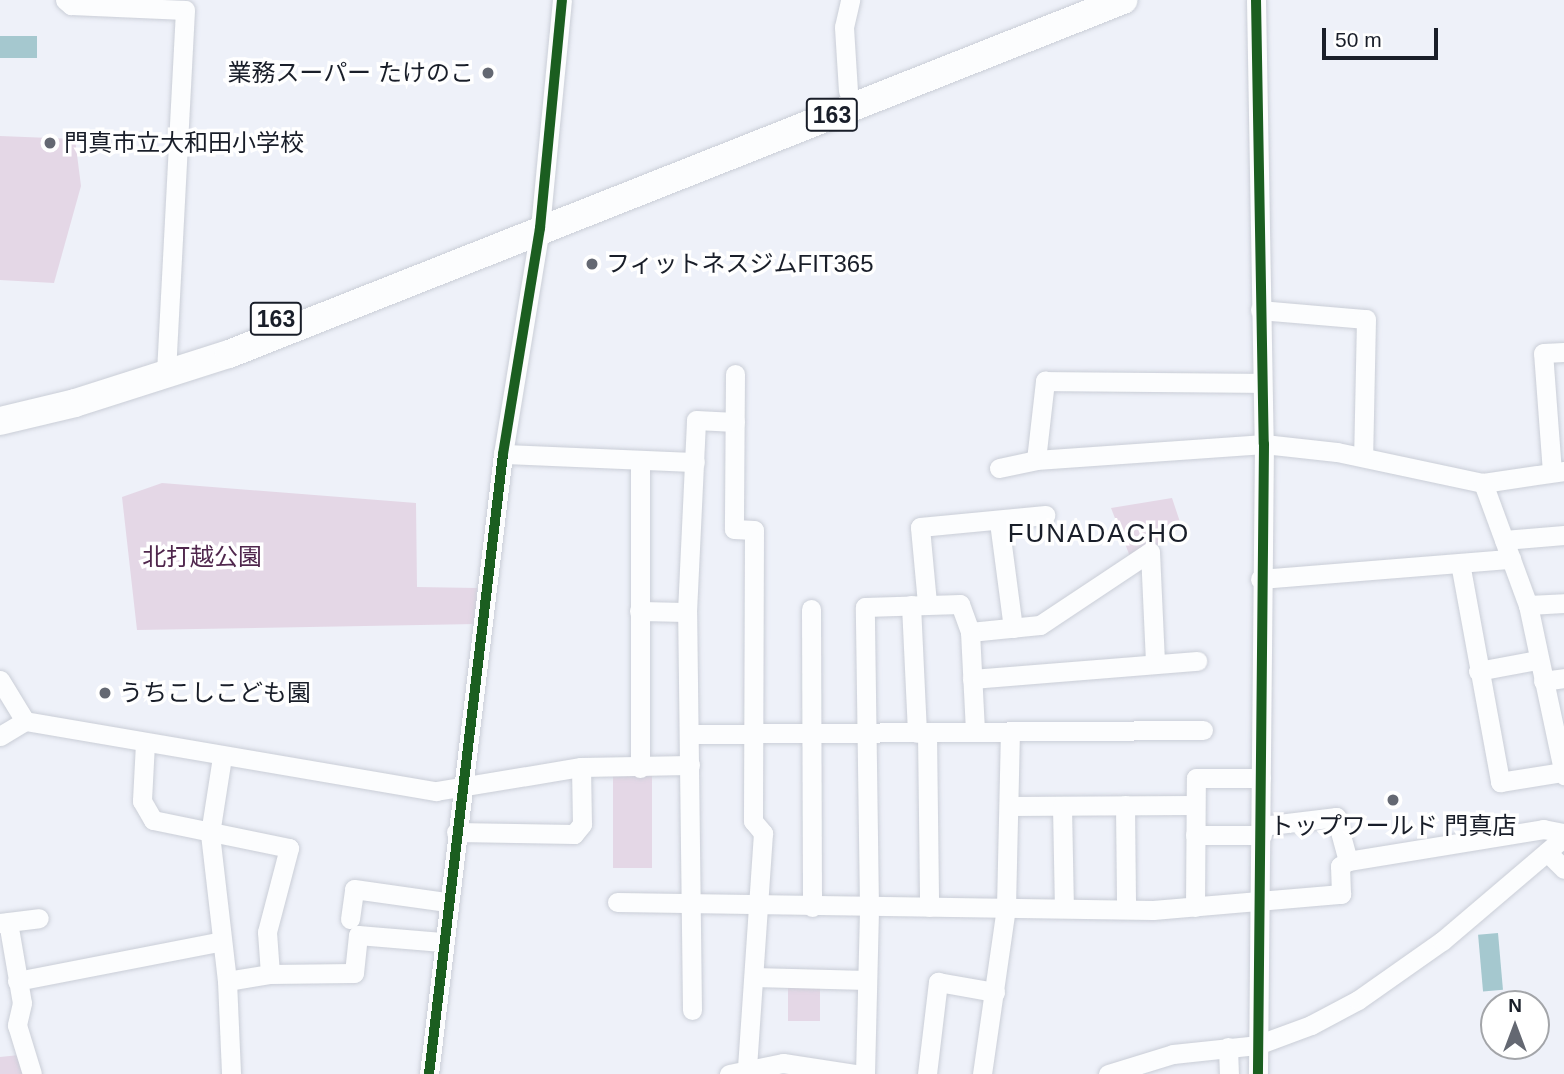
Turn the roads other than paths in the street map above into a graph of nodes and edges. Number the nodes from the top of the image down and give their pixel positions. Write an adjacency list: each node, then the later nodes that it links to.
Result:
1 (65, 0): 11 (street)
2 (562, 0): 8 (street)
3 (850, 0): 7 (street)
4 (1084, 0): 7 (highway, 163)
5 (1123, 0): 8 (highway, 163)
6 (1256, 0): 9 (street)
7 (848, 91): 8 (highway, 163)
8 (541, 219): 11 (highway, 163); 19 (street)
9 (1260, 310): 13 (street); 20 (street)
10 (1564, 352): 15 (street)
11 (165, 368): 14 (highway, 163); 16 (highway, 163)
12 (735, 374): 17 (street)
13 (1261, 383): 18 (street); 22 (street)
14 (0, 402)
15 (1554, 414): 25 (street)
16 (0, 421)
17 (735, 422): 23 (street); 58 (street)
18 (1264, 444): 20 (street); 22 (street); 33 (street)
19 (503, 454): 21 (street); 67 (street)
20 (1363, 457): 26 (street)
21 (640, 460): 23 (street); 38 (street)
22 (1036, 460): 24 (street)
23 (695, 462): 39 (street)
24 (999, 468)
25 (1558, 471): 26 (street)
26 (1483, 483): 30 (street)
27 (1045, 515): 28 (street)
28 (999, 522): 35 (street); 40 (street)
29 (1564, 535): 30 (street)
30 (1504, 540): 31 (street)
31 (1511, 559): 32 (street); 36 (street)
32 (1460, 563): 33 (street); 45 (street)
33 (1260, 579): 66 (street)
34 (1564, 603): 36 (street)
35 (919, 604): 41 (street); 55 (street); 56 (street)
36 (1528, 605): 42 (street)
37 (811, 609): 54 (street)
38 (639, 611): 39 (street); 64 (street)
39 (687, 612): 57 (street)
40 (1013, 628): 41 (street); 44 (street)
41 (970, 632): 47 (street)
42 (1537, 660): 45 (street); 49 (street)
43 (1197, 662): 44 (street)
44 (1155, 664): 47 (street)
45 (1478, 671): 65 (street)
46 (1564, 678): 49 (street)
47 (972, 679): 52 (street)
48 (0, 680): 50 (street)
49 (1543, 681): 65 (street)
50 (25, 721): 59 (street); 60 (street)
51 (1203, 730): 53 (street)
52 (975, 732): 53 (street); 56 (street)
53 (1010, 732): 69 (street)
54 (813, 733): 55 (street); 58 (street); 85 (street)
55 (866, 733): 56 (street); 89 (street)
56 (922, 733): 86 (street)
57 (690, 734): 58 (street); 62 (street)
58 (753, 734): 84 (street)
59 (0, 736)
60 (145, 743): 61 (street); 74 (street)
61 (222, 757): 67 (street); 74 (street)
62 (690, 765): 64 (street); 83 (street)
63 (581, 767): 64 (street); 67 (street); 73 (street)
64 (640, 768)
65 (1564, 773)
66 (1261, 778): 68 (street); 72 (street)
67 (465, 788): 73 (street)
68 (1194, 805): 71 (street); 75 (street)
69 (1009, 806): 70 (street); 87 (street)
70 (1062, 806): 71 (street); 90 (street)
71 (1125, 806): 91 (street)
72 (1262, 830): 75 (street); 78 (street); 82 (street)
73 (456, 832): 80 (street)
74 (210, 834): 95 (street); 97 (street)
75 (1195, 835): 88 (street)
76 (1564, 835): 77 (street); 78 (street)
77 (1547, 852): 79 (street); 104 (street)
78 (1348, 861): 82 (street)
79 (1564, 869)
80 (447, 902): 93 (street); 96 (street)
81 (617, 902): 83 (street)
82 (1262, 902): 88 (street); 104 (street)
83 (691, 904): 84 (street); 103 (street)
84 (760, 906): 85 (street); 98 (street)
85 (812, 907): 89 (street)
86 (929, 907): 87 (street); 89 (street)
87 (1006, 907): 90 (street); 102 (street)
88 (1195, 907): 91 (street)
89 (869, 908): 99 (street)
90 (1064, 908): 91 (street)
91 (1126, 909)
92 (39, 918): 94 (street)
93 (350, 919)
94 (4, 923): 100 (street)
95 (222, 941): 100 (street); 101 (street)
96 (442, 942): 97 (street); 109 (street)
97 (270, 974): 101 (street)
98 (754, 977): 99 (street); 106 (street)
99 (867, 980): 111 (street)
100 (17, 981): 107 (street)
101 (227, 981): 108 (street)
102 (995, 992): 112 (street); 113 (street)
103 (692, 1010)
104 (1258, 1045): 105 (street); 116 (street)
105 (1227, 1046): 114 (street); 115 (street)
106 (738, 1071): 110 (street)
107 (32, 1074)
108 (232, 1074)
109 (429, 1074)
110 (856, 1074)
111 (865, 1074)
112 (927, 1074)
113 (982, 1074)
114 (1108, 1074)
115 (1228, 1074)
116 (1258, 1074)

